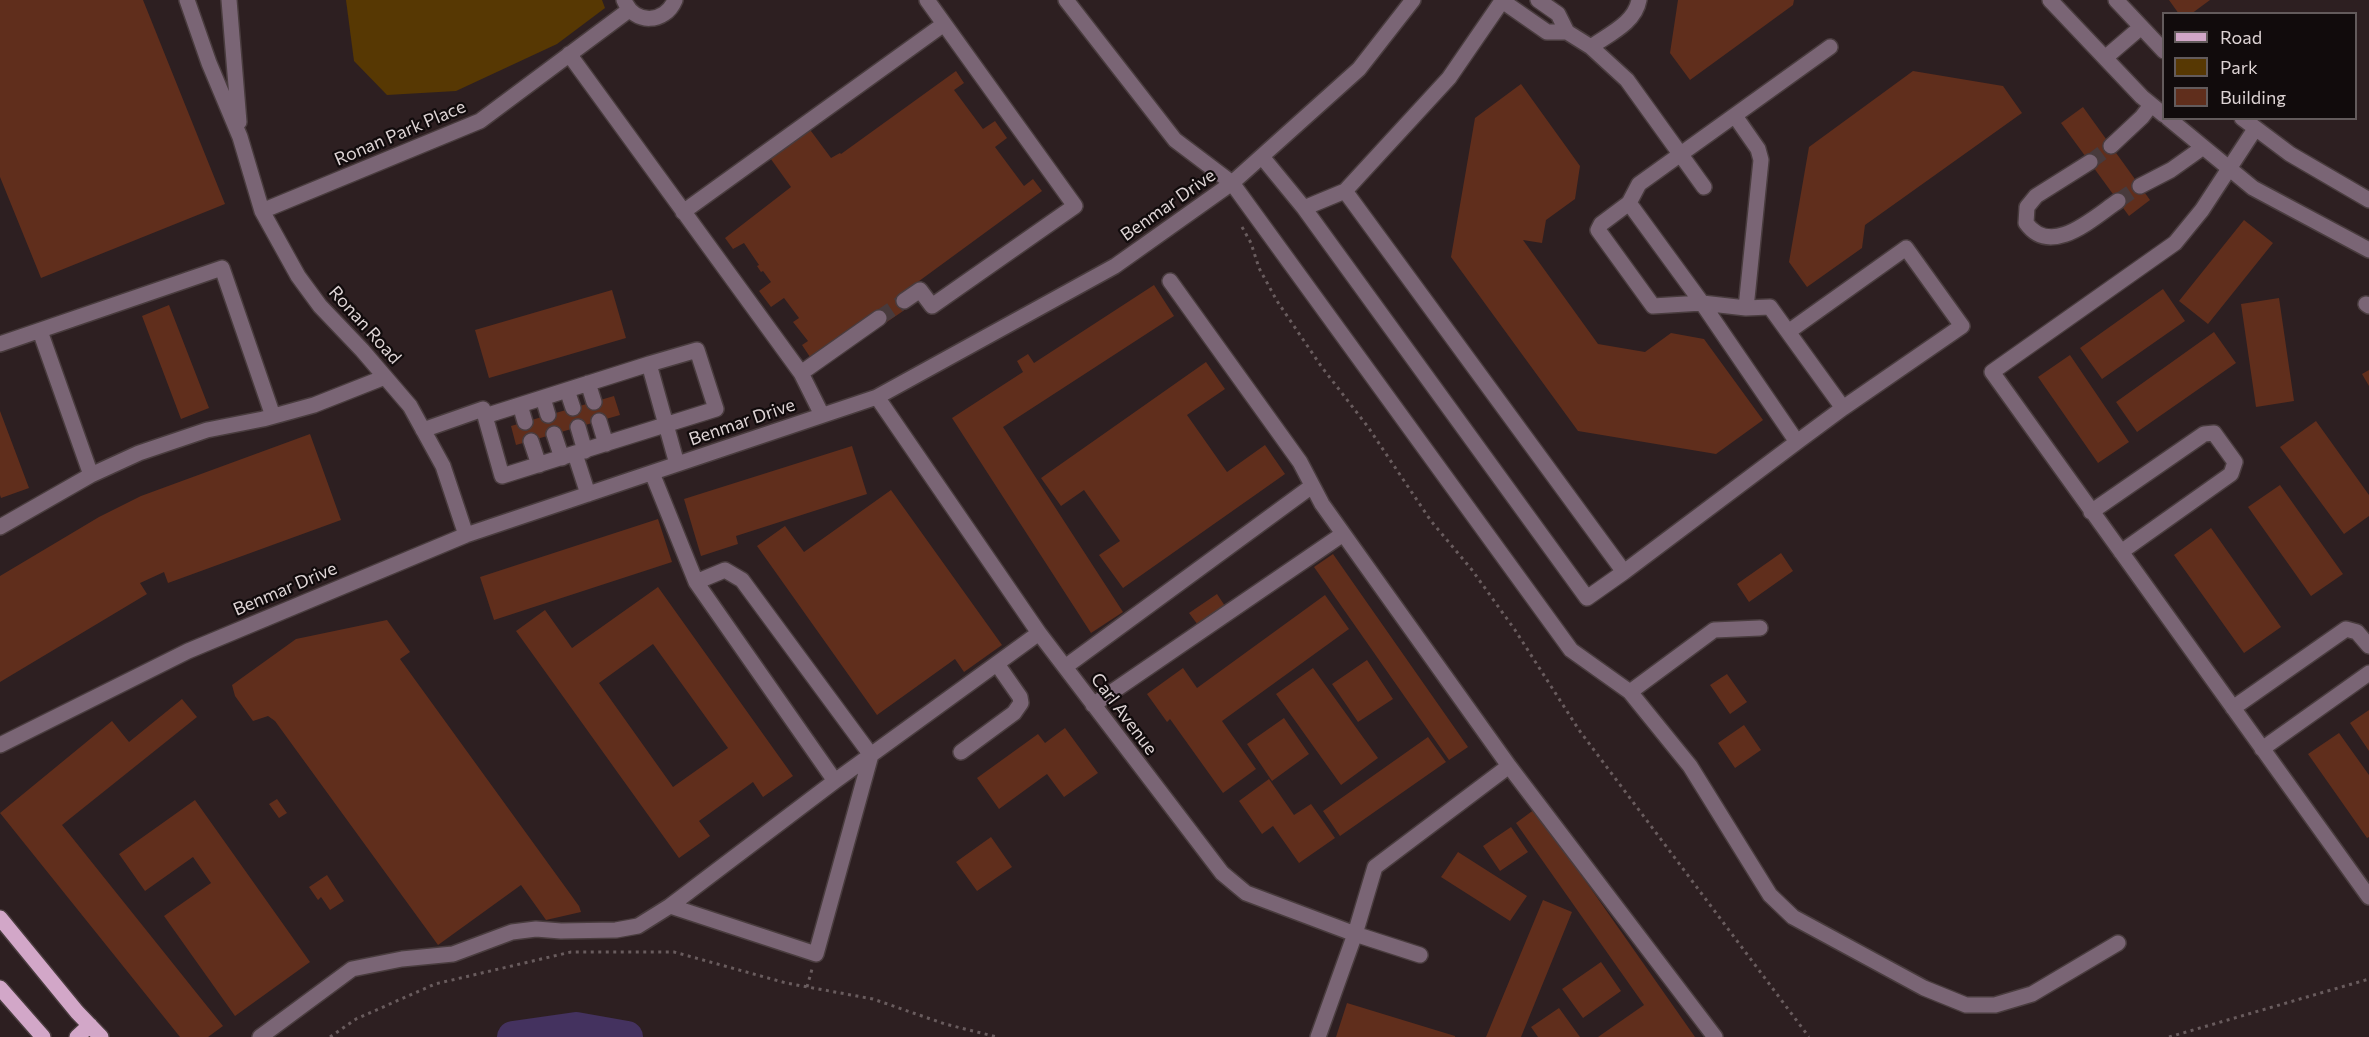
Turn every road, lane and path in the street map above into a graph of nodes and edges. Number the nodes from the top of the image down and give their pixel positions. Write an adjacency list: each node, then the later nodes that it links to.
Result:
1 (187, 0): 28 (street, Ronan Road)
2 (229, 0): 28 (street, Ronan Road)
3 (675, 0): 11 (street, Ronan Park Place)
4 (927, 0): 14 (street)
5 (1066, 0): 35 (street)
6 (1413, 0): 32 (street, Benmar Drive)
7 (1501, 0): 16 (street); 38 (street)
8 (1538, 0): 13 (street)
9 (2050, 0): 21 (street)
10 (2116, 0): 15 (street)
11 (627, 5): 20 (street, Ronan Park Place)
12 (1638, 5): 17 (street)
13 (1562, 7): 16 (street)
14 (944, 24): 44 (street); 48 (street)
15 (2140, 28): 19 (street); 21 (street)
16 (1567, 32): 17 (street)
17 (1591, 47): 31 (street)
18 (1830, 47): 24 (street)
19 (2162, 50)
20 (569, 54): 43 (street, Ronan Park Place); 44 (street)
21 (2105, 58): 22 (street)
22 (2151, 105): 23 (street); 29 (street)
23 (2162, 114)
24 (1734, 116): 31 (street); 50 (street)
25 (2170, 120): 30 (street)
26 (2244, 120): 27 (street)
27 (2255, 129): 34 (street); 39 (street)
28 (240, 137): 43 (street, Ronan Road)
29 (2111, 146)
30 (2202, 148): 34 (street); 36 (street)
31 (1681, 155): 37 (street); 41 (street)
32 (1263, 158): 35 (street, Benmar Drive); 42 (street)
33 (2090, 162): 40 (street)
34 (2228, 169): 46 (street); 86 (street)
35 (1232, 183): 60 (street, Benmar Drive); 99 (street)
36 (2140, 186)
37 (1704, 187)
38 (1345, 191): 42 (street); 91 (street)
39 (2369, 200)
40 (2118, 201)
41 (1629, 203): 49 (street); 49 (street)
42 (1304, 208): 91 (street)
43 (262, 211): 57 (street, Ronan Road)
44 (683, 212): 56 (street)
45 (1241, 225): 125 (path)
46 (2369, 250)
47 (1170, 281): 84 (street)
48 (904, 301)
49 (1702, 303): 50 (street); 77 (street)
50 (1746, 308): 53 (street)
51 (879, 318): 56 (street)
52 (40, 331): 54 (street); 67 (street); 83 (street)
53 (1788, 332): 65 (street); 65 (street)
54 (0, 345)
55 (649, 364): 58 (street); 72 (street); 72 (street)
56 (801, 373): 69 (street)
57 (385, 377): 67 (street); 74 (street, Ronan Road)
58 (588, 383): 59 (street); 62 (street)
59 (567, 390): 61 (street); 64 (street)
60 (877, 397): 69 (street, Benmar Drive); 94 (street, Carl Avenue)
61 (543, 398): 63 (street); 66 (street)
62 (594, 402)
63 (520, 405): 68 (street); 71 (street)
64 (573, 408)
65 (1843, 408): 77 (street)
66 (548, 415)
67 (273, 416): 83 (street)
68 (485, 416): 74 (street); 81 (street)
69 (822, 416): 80 (street, Benmar Drive)
70 (599, 421): 78 (street)
71 (525, 422)
72 (666, 425): 78 (street); 80 (street)
73 (578, 427): 79 (street)
74 (423, 430): 89 (street, Ronan Road)
75 (554, 434): 79 (street)
76 (531, 441): 81 (street)
77 (1797, 442): 91 (street)
78 (606, 444): 79 (street)
79 (574, 454): 81 (street); 85 (street)
80 (677, 464): 82 (street, Benmar Drive)
81 (539, 465)
82 (652, 472): 85 (street, Benmar Drive); 92 (street)
83 (91, 475): 87 (street)
84 (1312, 486): 88 (street); 97 (street)
85 (588, 494): 89 (street, Benmar Drive)
86 (2091, 512): 90 (street); 90 (street)
87 (1, 524)
88 (1343, 534): 100 (street); 106 (street)
89 (466, 535): 102 (street, Benmar Drive)
90 (2121, 552): 101 (street)
91 (1624, 572)
92 (696, 582): 105 (street); 107 (street)
93 (1760, 628): 99 (street)
94 (1039, 633): 96 (street); 97 (street, Carl Avenue)
95 (2369, 645): 101 (street)
96 (997, 664): 104 (street); 105 (street)
97 (1065, 667): 100 (street, Carl Avenue)
98 (2369, 673): 103 (street)
99 (1630, 692): 112 (street)
100 (1093, 705): 111 (street, Carl Avenue)
101 (2233, 708): 103 (street)
102 (0, 745)
103 (2262, 749): 108 (street)
104 (961, 752)
105 (871, 755): 107 (street); 109 (street)
106 (1509, 766): 111 (street); 124 (street)
107 (835, 782): 109 (street)
108 (2369, 897)
109 (670, 906): 120 (street)
110 (0, 918): 116 (main road)
111 (1355, 934): 113 (street, Carl Avenue); 123 (street)
112 (2118, 943)
113 (1420, 955)
114 (2369, 979): 126 (path)
115 (0, 988): 117 (main road)
116 (90, 1025): 118 (main road); 119 (main road)
117 (43, 1037)
118 (77, 1037)
119 (101, 1037)
120 (260, 1037)
121 (330, 1037): 122 (path)
122 (997, 1037)
123 (1318, 1037)
124 (1715, 1037)
125 (1809, 1037)
126 (2169, 1037)

